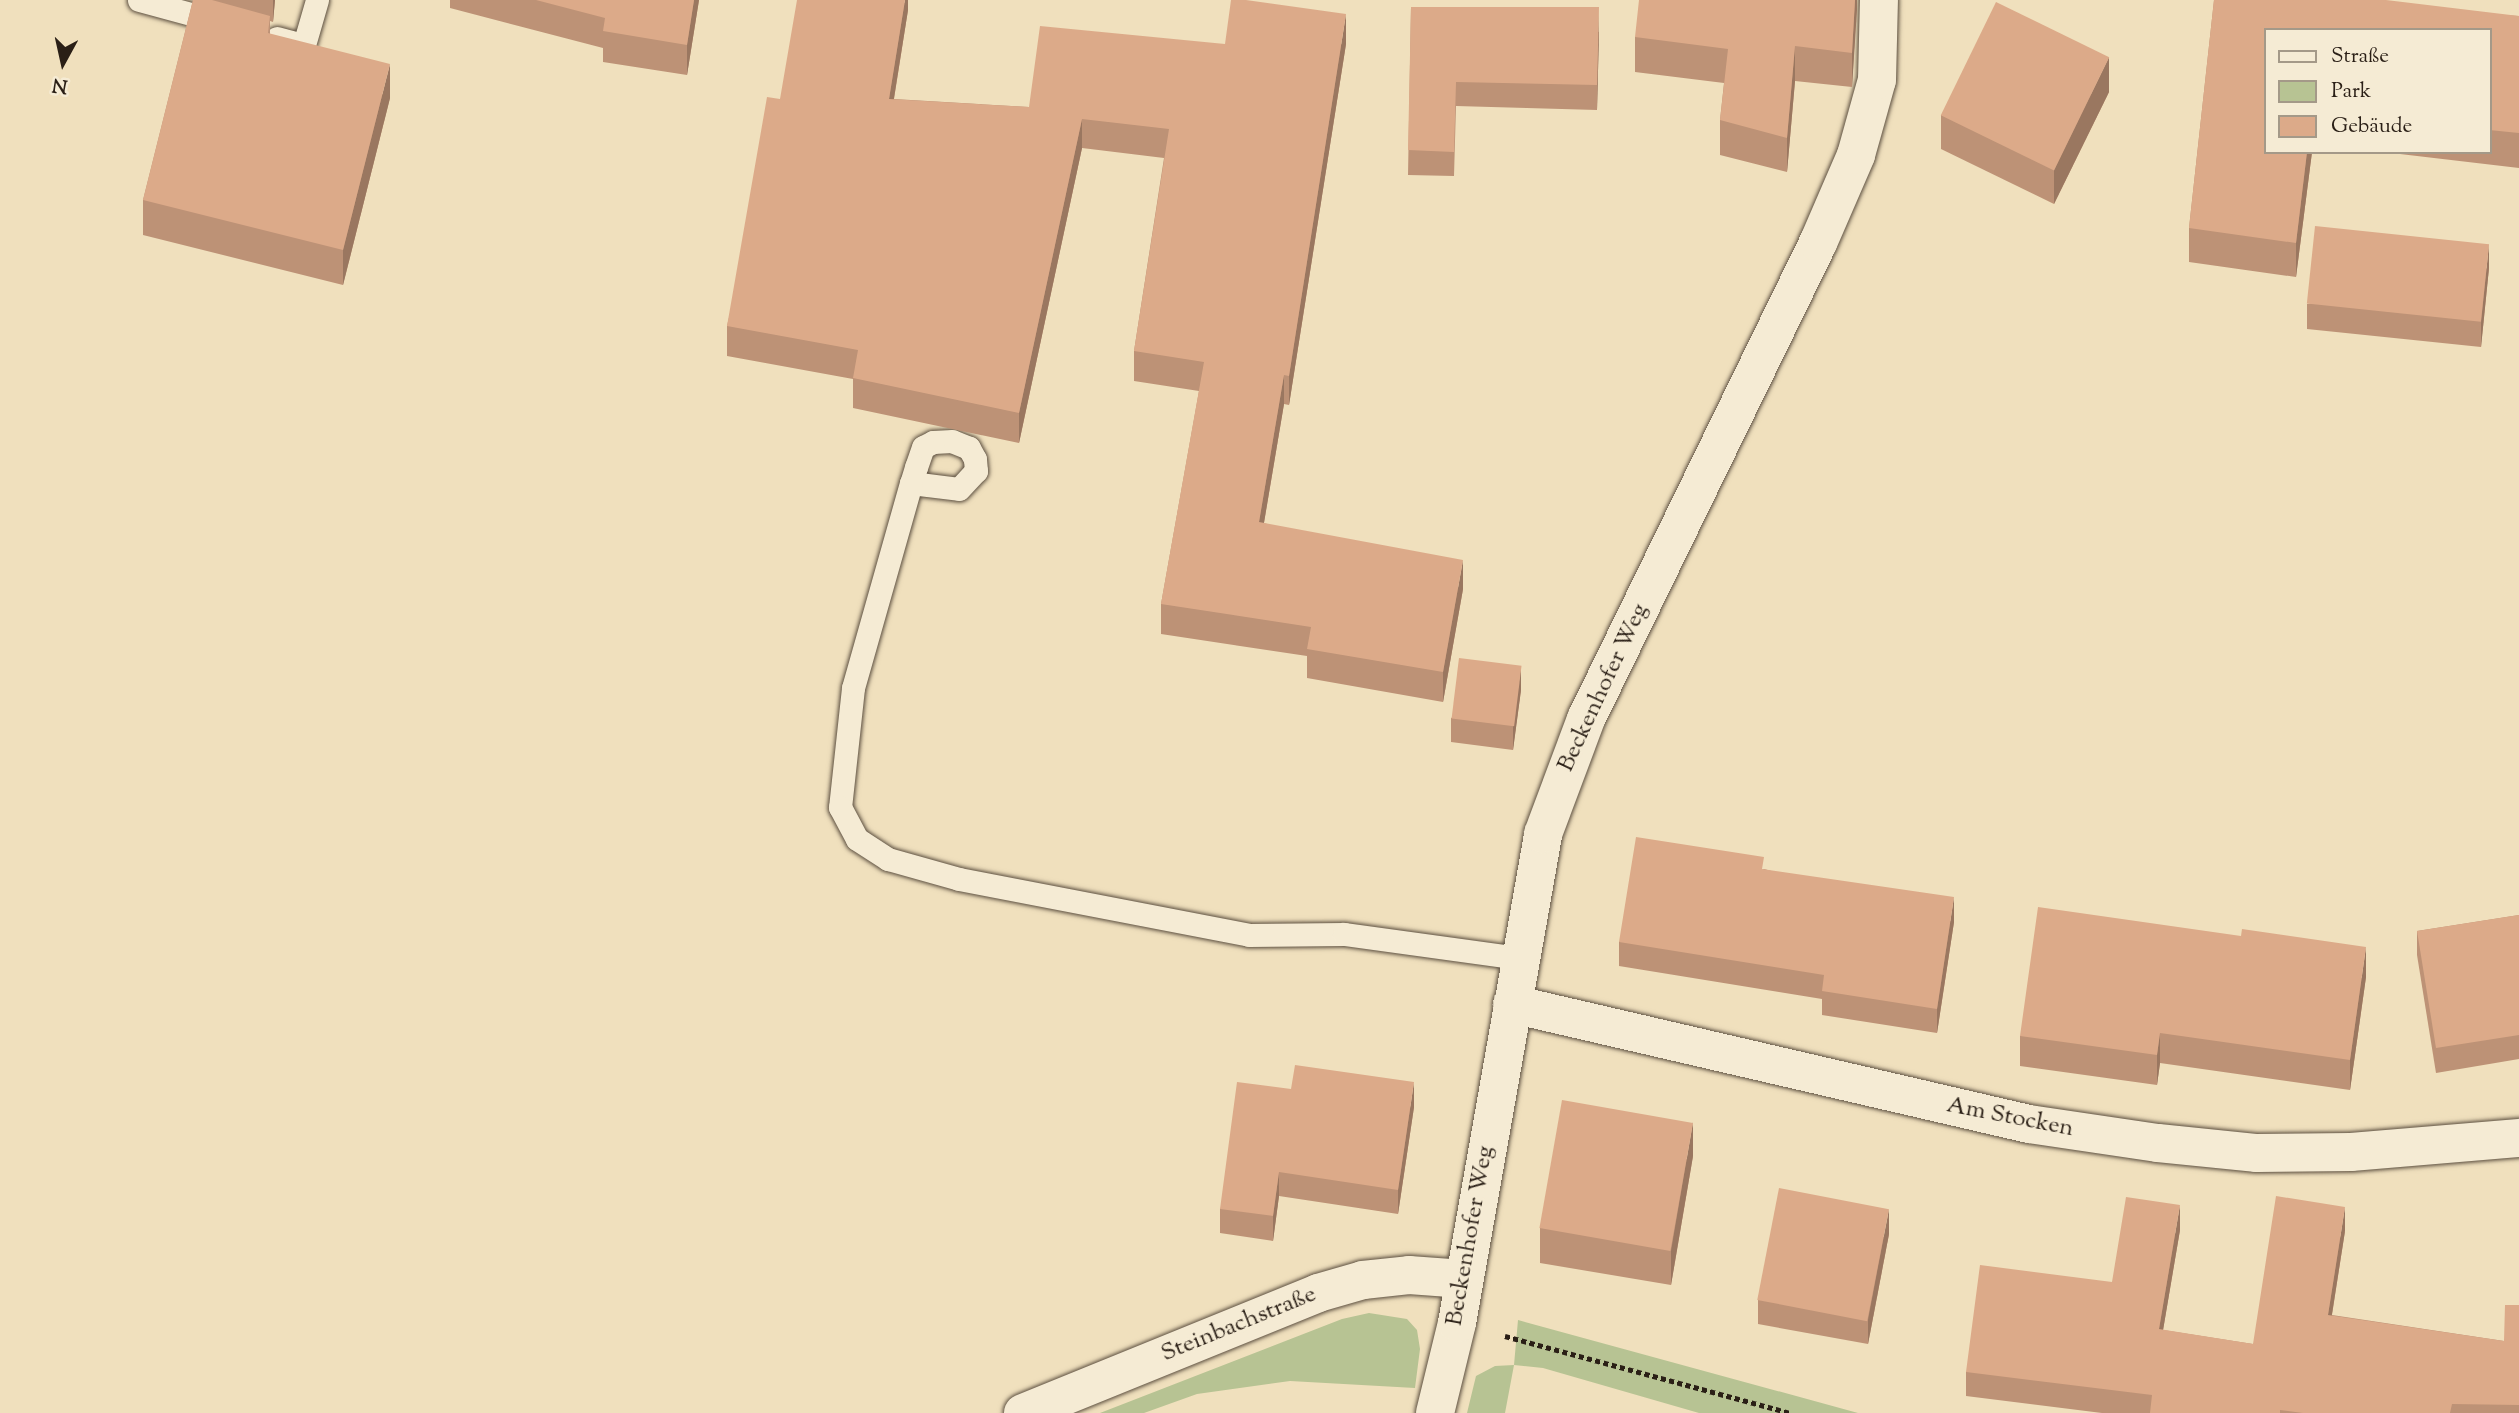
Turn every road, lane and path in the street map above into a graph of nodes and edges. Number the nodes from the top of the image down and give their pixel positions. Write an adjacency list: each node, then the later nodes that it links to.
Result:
1 (139, 0): 2 (lane)
2 (317, 0)
3 (1879, 0): 5 (street, Beckenhofer Weg)
4 (911, 483): 5 (lane)
5 (1519, 958): 6 (street, Beckenhofer Weg)
6 (1511, 1004): 7 (street, Am Stocken); 8 (street, Beckenhofer Weg)
7 (2519, 1138)
8 (1464, 1279): 9 (street, Beckenhofer Weg); 10 (street, Steinbachstraße)
9 (1457, 1323): 11 (street, Beckenhofer Weg); 12 (path)
10 (1023, 1413)
11 (1435, 1413)
12 (1790, 1413)

